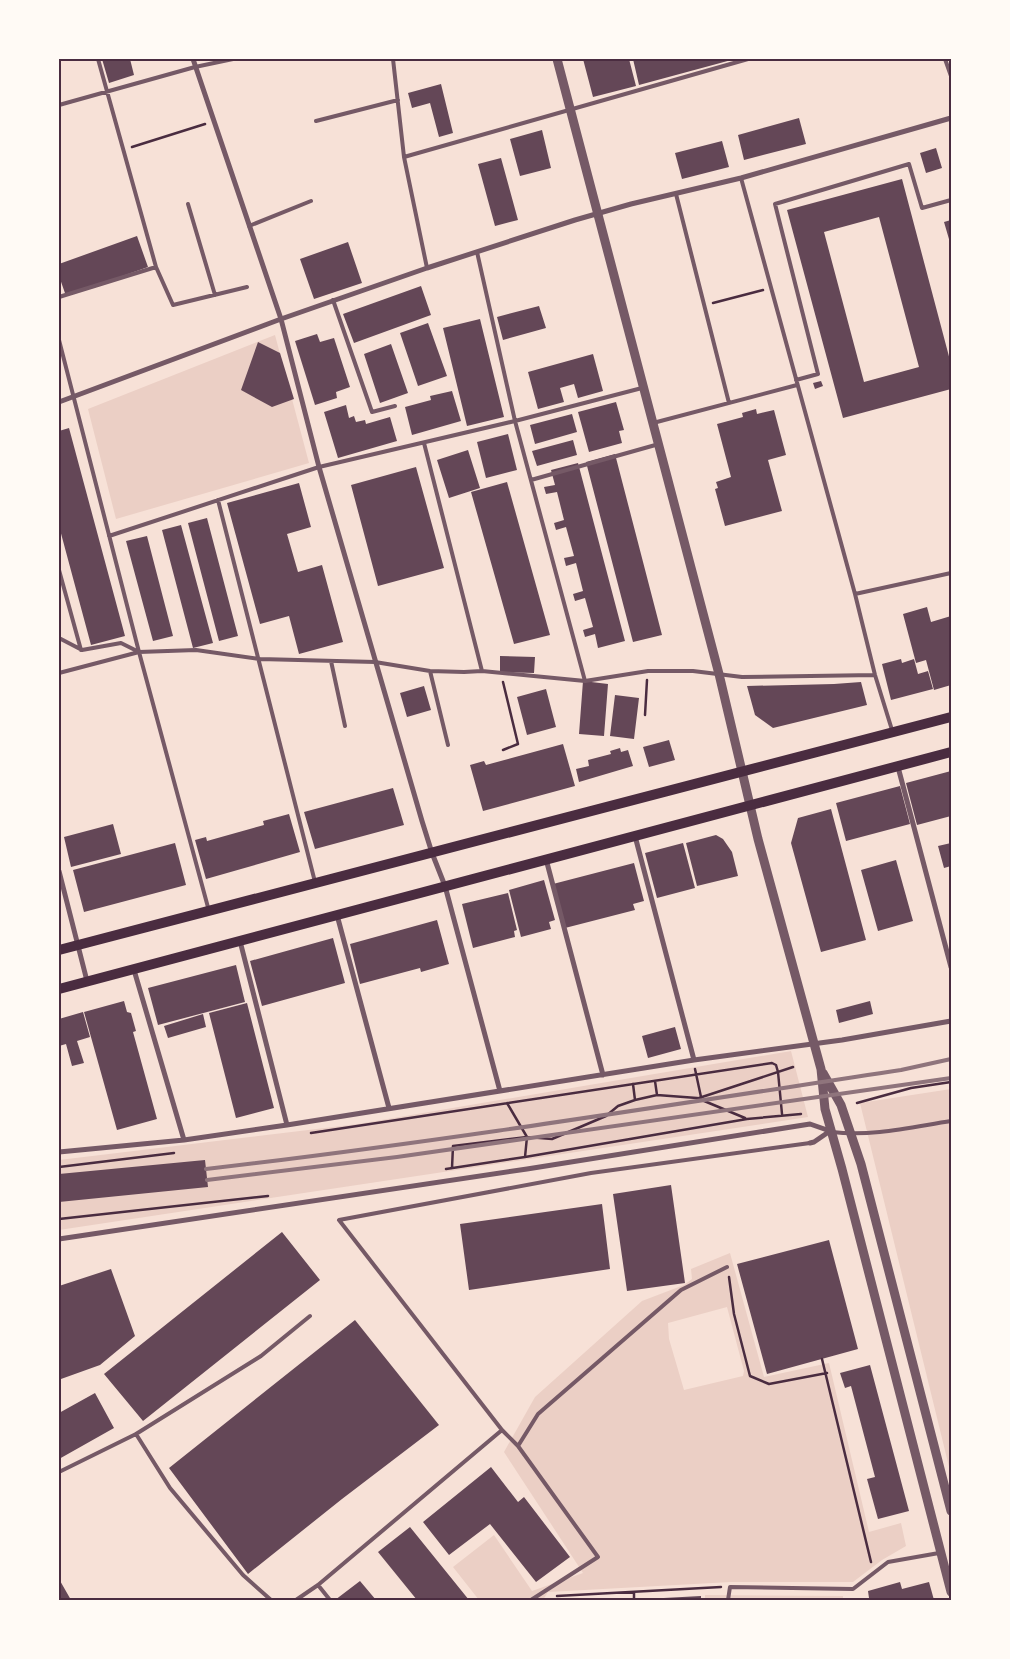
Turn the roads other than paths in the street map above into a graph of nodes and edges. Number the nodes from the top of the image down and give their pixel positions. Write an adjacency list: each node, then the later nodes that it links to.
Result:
1 (98, 59): 10 (lane)
2 (193, 59): 8 (street)
3 (233, 59): 8 (lane)
4 (393, 59): 11 (lane)
5 (558, 59): 13 (street)
6 (748, 59): 13 (lane)
7 (945, 59): 9 (lane)
8 (195, 67): 10 (lane); 23 (street)
9 (951, 76)
10 (106, 92): 12 (lane); 25 (lane)
11 (398, 100): 15 (lane); 16 (lane)
12 (59, 105)
13 (571, 109): 16 (lane); 22 (street)
14 (951, 118): 17 (street)
15 (316, 121)
16 (404, 156): 26 (lane)
17 (741, 178): 18 (street); 33 (lane)
18 (676, 194): 22 (street); 37 (lane)
19 (951, 200): 33 (lane)
20 (311, 201): 23 (lane)
21 (188, 204): 28 (lane)
22 (598, 213): 24 (street); 34 (street)
23 (249, 226): 31 (street)
24 (477, 252): 26 (street); 39 (lane)
25 (156, 267): 28 (lane); 29 (lane)
26 (427, 268): 30 (street)
27 (247, 287): 28 (lane)
28 (215, 295)
29 (59, 297)
30 (333, 300): 31 (street); 38 (lane)
31 (281, 319): 35 (street); 43 (street)
32 (59, 340): 35 (lane)
33 (797, 382): 37 (lane); 49 (lane)
34 (644, 388): 39 (lane); 40 (street)
35 (74, 398): 36 (street); 46 (lane)
36 (59, 402)
37 (729, 403): 40 (lane)
38 (395, 406)
39 (515, 421): 41 (lane); 44 (lane)
40 (653, 423): 42 (street)
41 (424, 443): 43 (lane); 57 (lane)
42 (659, 444): 44 (lane); 59 (street)
43 (319, 466): 45 (lane); 55 (street)
44 (531, 480): 61 (lane)
45 (218, 500): 46 (lane); 53 (lane)
46 (109, 536): 52 (lane)
47 (59, 570): 51 (lane)
48 (951, 573): 49 (lane)
49 (855, 594): 60 (lane)
50 (59, 638): 51 (lane)
51 (82, 650): 52 (lane)
52 (139, 652): 53 (lane); 58 (lane); 76 (lane)
53 (260, 659): 54 (lane); 74 (lane)
54 (331, 661): 55 (lane); 63 (lane)
55 (375, 662): 56 (lane); 71 (street)
56 (430, 671): 57 (lane); 65 (lane)
57 (482, 671): 61 (lane)
58 (59, 673)
59 (718, 674): 60 (lane); 61 (lane); 68 (street)
60 (875, 675): 64 (lane)
61 (584, 681)
62 (951, 717): 64 (main road)
63 (346, 726)
64 (893, 732): 68 (main road)
65 (448, 745)
66 (951, 752): 67 (main road)
67 (898, 767): 69 (main road); 81 (street)
68 (742, 770): 69 (street); 71 (main road)
69 (750, 806): 70 (main road); 86 (street)
70 (635, 836): 72 (main road); 87 (street)
71 (432, 853): 74 (main road); 75 (street)
72 (546, 859): 75 (main road); 89 (street)
73 (59, 871): 79 (street)
74 (315, 884): 76 (main road)
75 (446, 886): 77 (main road); 90 (street)
76 (209, 911): 79 (main road)
77 (337, 916): 78 (main road); 91 (street)
78 (240, 941): 82 (main road); 93 (street)
79 (79, 944): 80 (main road); 83 (street)
80 (59, 950)
81 (951, 967)
82 (134, 970): 83 (main road); 96 (street)
83 (87, 982): 84 (main road)
84 (59, 989)
85 (951, 1021): 86 (street)
86 (814, 1043): 87 (street); 88 (street)
87 (694, 1060): 89 (street)
88 (821, 1069): 94 (street); 95 (street)
89 (603, 1075): 90 (street)
90 (500, 1091): 91 (street)
91 (389, 1108): 93 (street)
92 (951, 1121): 95 (lane)
93 (287, 1125): 96 (street)
94 (830, 1131): 95 (lane); 97 (street); 99 (street); 107 (street)
95 (852, 1134): 106 (street)
96 (184, 1140): 98 (street)
97 (810, 1144): 102 (lane)
98 (59, 1152)
99 (59, 1239)
100 (727, 1267): 104 (lane)
101 (310, 1316): 103 (lane)
102 (502, 1430): 104 (lane); 108 (lane)
103 (136, 1434): 105 (lane); 110 (lane)
104 (518, 1446): 113 (lane)
105 (59, 1472)
106 (951, 1511)
107 (941, 1552): 109 (street); 114 (lane)
108 (318, 1585): 111 (lane); 112 (lane)
109 (951, 1592)
110 (271, 1600)
111 (296, 1600)
112 (330, 1600)
113 (531, 1600)
114 (728, 1600)

